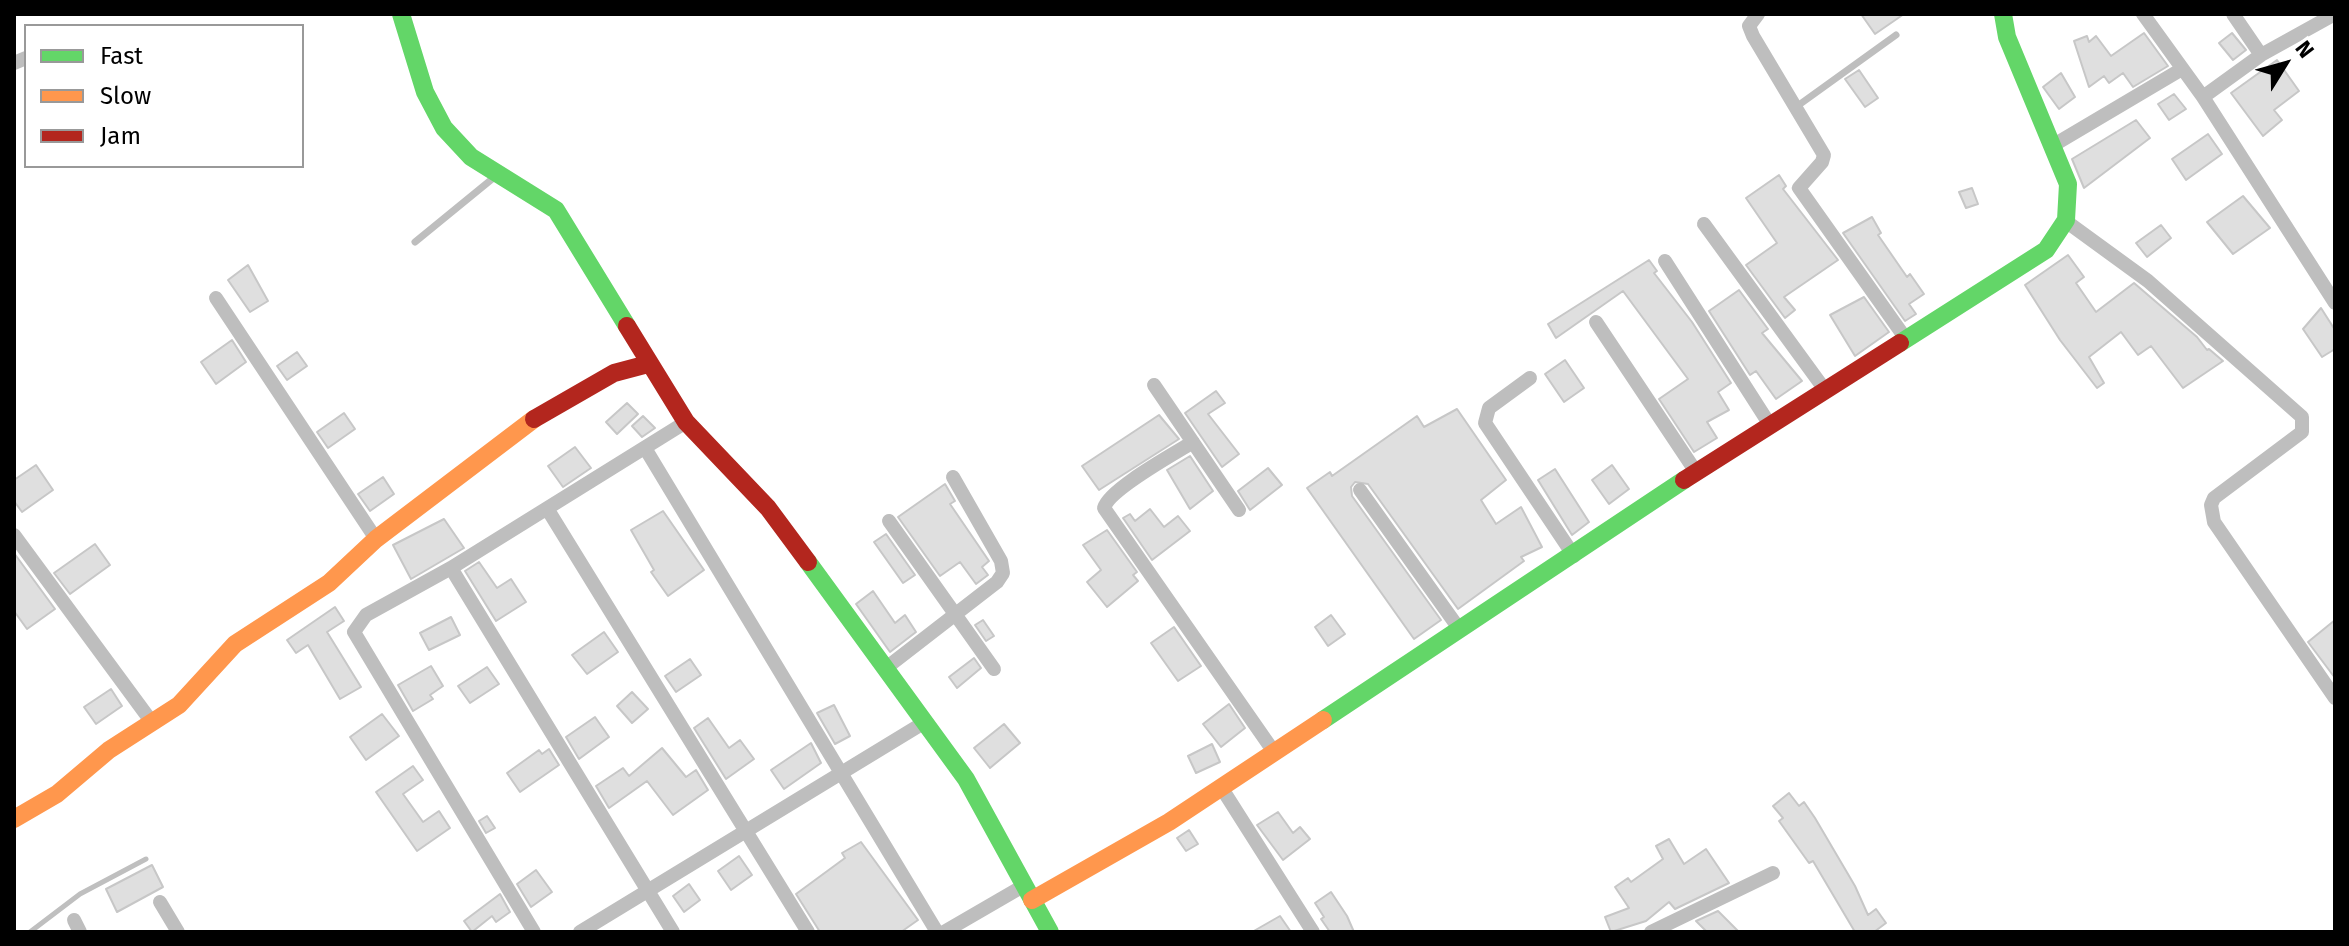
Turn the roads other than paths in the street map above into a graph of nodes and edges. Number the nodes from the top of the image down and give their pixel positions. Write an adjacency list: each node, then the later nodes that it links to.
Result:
1 (401, 14): 13 (main road)
2 (1758, 14): 11 (street)
3 (2003, 14): 12 (main road)
4 (2143, 14): 9 (street)
5 (2233, 14): 8 (street)
6 (2335, 14): 8 (street)
7 (1896, 35): 11 (lane)
8 (2261, 55): 10 (street)
9 (2182, 69): 10 (street); 12 (street)
10 (2203, 97): 19 (street)
11 (1796, 107): 21 (street)
12 (2052, 146): 14 (main road)
13 (499, 173): 16 (lane); 22 (main road)
14 (2067, 222): 21 (main road); 44 (street)
15 (1704, 224): 25 (street)
16 (415, 242)
17 (1665, 261): 27 (street)
18 (216, 298): 37 (street)
19 (2335, 303)
20 (1596, 322): 30 (street)
21 (1906, 339): 25 (main road)
22 (648, 364): 26 (main road); 37 (main road)
23 (1530, 378): 38 (street)
24 (1154, 385): 28 (street)
25 (1825, 390): 27 (main road)
26 (682, 425): 29 (street); 42 (main road)
27 (1770, 425): 30 (main road)
28 (1193, 442): 34 (street); 47 (street)
29 (651, 444): 33 (street); 48 (street)
30 (1696, 472): 38 (main road)
31 (953, 477): 40 (street)
32 (1360, 490): 41 (street)
33 (548, 510): 39 (street); 51 (street)
34 (1239, 510)
35 (889, 521): 40 (street)
36 (14, 535): 45 (street)
37 (376, 539): 45 (main road)
38 (1574, 556): 41 (main road)
39 (451, 568): 53 (street); 57 (street)
40 (956, 615): 42 (street); 43 (street)
41 (1460, 630): 47 (main road)
42 (886, 668): 46 (main road)
43 (994, 669)
44 (2335, 698)
45 (151, 721): 50 (main road)
46 (925, 722): 48 (street); 54 (main road)
47 (1274, 752): 49 (main road)
48 (840, 775): 51 (street); 61 (street)
49 (1221, 787): 54 (main road); 64 (street)
50 (14, 819)
51 (746, 831): 53 (street); 60 (street)
52 (1773, 873): 65 (street)
53 (647, 891): 58 (street); 59 (street)
54 (1028, 892): 62 (street); 63 (main road)
55 (160, 902): 56 (street)
56 (178, 932)
57 (534, 932)
58 (580, 932)
59 (673, 932)
60 (808, 932)
61 (937, 932)
62 (944, 932)
63 (1050, 932)
64 (1313, 932)
65 (1651, 932)

